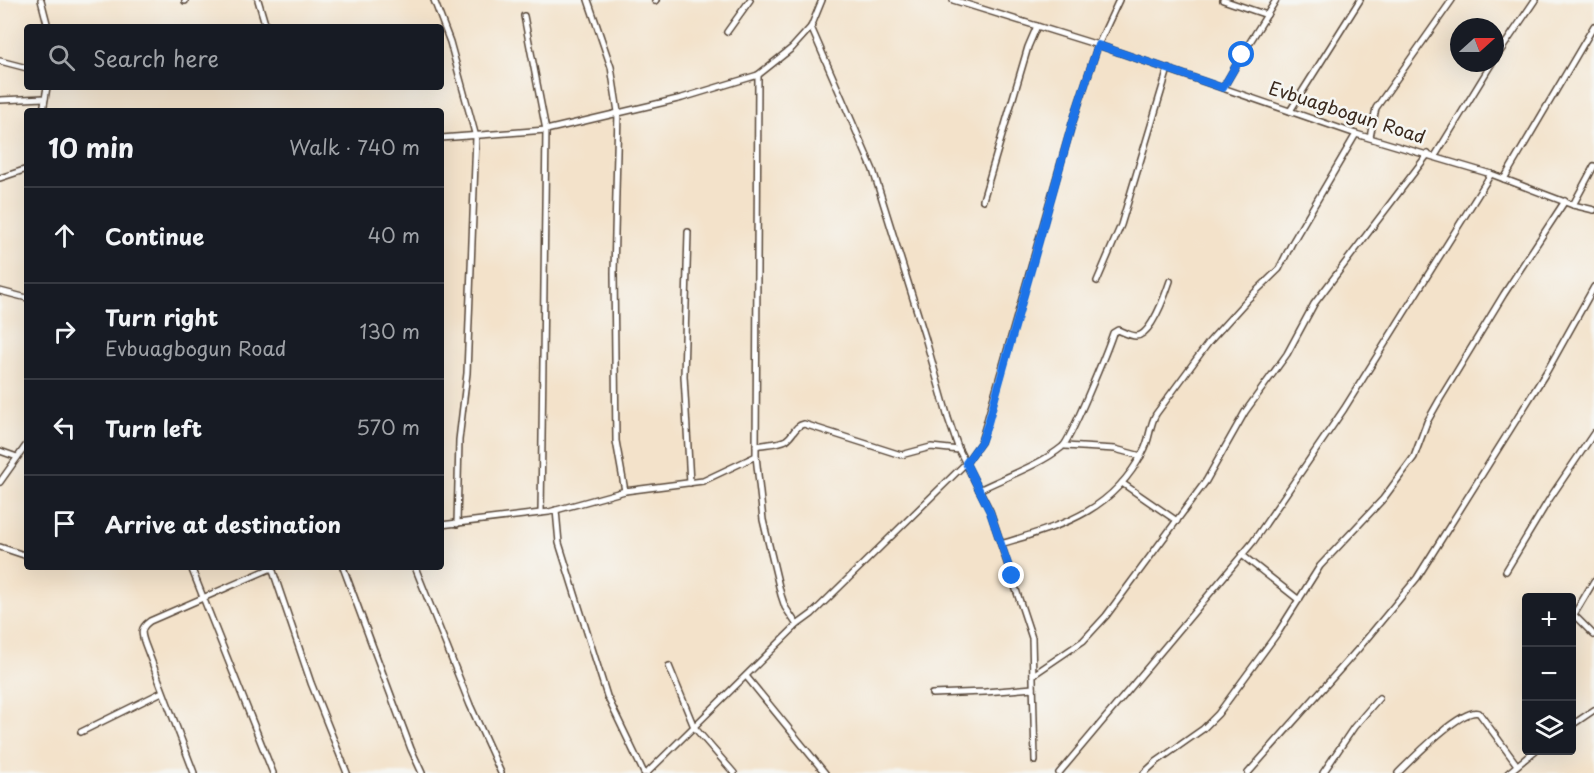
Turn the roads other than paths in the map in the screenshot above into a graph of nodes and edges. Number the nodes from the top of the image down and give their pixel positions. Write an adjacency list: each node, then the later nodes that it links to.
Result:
1 (41, 0): 17 (street)
2 (258, 0): 18 (street)
3 (434, 0): 19 (street)
4 (588, 0): 38 (street)
5 (750, 0): 24 (street)
6 (822, 0): 23 (street)
7 (953, 0): 14 (street, Evbuagbogun Road)
8 (1119, 0): 25 (street)
9 (1223, 0): 15 (street)
10 (1276, 0): 15 (street)
11 (1360, 0): 37 (street)
12 (1452, 0): 42 (street)
13 (1535, 0): 26 (street)
14 (972, 3): 21 (street, Evbuagbogun Road)
15 (1267, 15): 32 (street)
16 (524, 16): 39 (street)
17 (47, 24)
18 (265, 24)
19 (443, 24)
20 (444, 26): 41 (street)
21 (1037, 26): 25 (street, Evbuagbogun Road); 50 (street)
22 (1594, 26): 49 (street)
23 (811, 27): 31 (street); 64 (street)
24 (727, 32)
25 (1098, 45): 29 (street, Evbuagbogun Road); 69 (street)
26 (1504, 46)
27 (0, 61): 28 (street)
28 (24, 67)
29 (1168, 69): 32 (street, Evbuagbogun Road); 55 (street)
30 (1486, 72): 44 (street)
31 (758, 75): 38 (street); 61 (street)
32 (1223, 88): 37 (street, Evbuagbogun Road)
33 (46, 90): 34 (street)
34 (45, 98): 35 (street); 36 (street)
35 (0, 100)
36 (43, 108)
37 (1290, 111): 40 (street, Evbuagbogun Road)
38 (618, 112): 39 (street); 74 (street)
39 (546, 130): 41 (street); 76 (street)
40 (1356, 134): 42 (street, Evbuagbogun Road); 67 (street)
41 (476, 136): 43 (street); 78 (street)
42 (1370, 137): 44 (street, Evbuagbogun Road)
43 (444, 138)
44 (1432, 155): 47 (street, Evbuagbogun Road); 77 (street)
45 (1594, 166): 52 (street)
46 (24, 170): 48 (street)
47 (1491, 174): 49 (street, Evbuagbogun Road); 83 (street)
48 (0, 178)
49 (1504, 179): 51 (street, Evbuagbogun Road)
50 (983, 200)
51 (1565, 201): 52 (street, Evbuagbogun Road); 92 (street)
52 (1573, 206): 53 (street, Evbuagbogun Road)
53 (1594, 210)
54 (688, 232): 71 (street)
55 (1097, 281)
56 (1170, 281): 62 (street)
57 (1594, 286): 121 (street)
58 (0, 291): 59 (street)
59 (24, 297)
60 (1594, 434): 89 (street)
61 (756, 446): 64 (street); 66 (street)
62 (1065, 446): 67 (street); 73 (street)
63 (24, 448): 68 (street)
64 (959, 450): 69 (street)
65 (0, 451): 68 (street)
66 (756, 456): 71 (street); 95 (street)
67 (1140, 456): 72 (street)
68 (17, 457): 70 (street)
69 (966, 463): 73 (street); 95 (street)
70 (0, 482)
71 (690, 483): 74 (street)
72 (1122, 483): 77 (street); 80 (street)
73 (979, 490): 80 (street)
74 (625, 491): 75 (street)
75 (556, 510): 76 (street); 116 (street)
76 (541, 513): 78 (street)
77 (1177, 521): 98 (street)
78 (456, 524): 79 (street)
79 (444, 525)
80 (1001, 544): 98 (street)
81 (0, 547): 82 (street)
82 (24, 554)
83 (1242, 555): 92 (street); 119 (street)
84 (193, 570): 91 (street)
85 (260, 570): 91 (street)
86 (274, 570): 113 (street)
87 (345, 570): 114 (street)
88 (416, 570): 115 (street)
89 (1506, 571)
90 (1594, 581): 93 (street)
91 (202, 597): 101 (street); 112 (street)
92 (1299, 600): 120 (street)
93 (1576, 611)
94 (1576, 619): 96 (street)
95 (797, 625): 99 (street)
96 (1594, 635)
97 (669, 666): 106 (street)
98 (1033, 675): 100 (street)
99 (746, 676): 106 (street); 118 (street)
100 (1033, 688): 102 (street); 109 (street)
101 (162, 692): 107 (street); 111 (street)
102 (932, 694)
103 (1379, 698): 122 (street)
104 (1594, 710): 105 (street)
105 (1576, 722)
106 (694, 727): 116 (street); 117 (street)
107 (81, 732)
108 (1530, 755): 110 (street)
109 (1035, 761)
110 (1517, 765): 123 (street); 124 (street)
111 (194, 773)
112 (273, 773)
113 (347, 773)
114 (422, 773)
115 (501, 773)
116 (646, 773)
117 (734, 773)
118 (825, 773)
119 (1059, 773)
120 (1144, 773)
121 (1248, 773)
122 (1323, 773)
123 (1398, 773)
124 (1508, 773)

